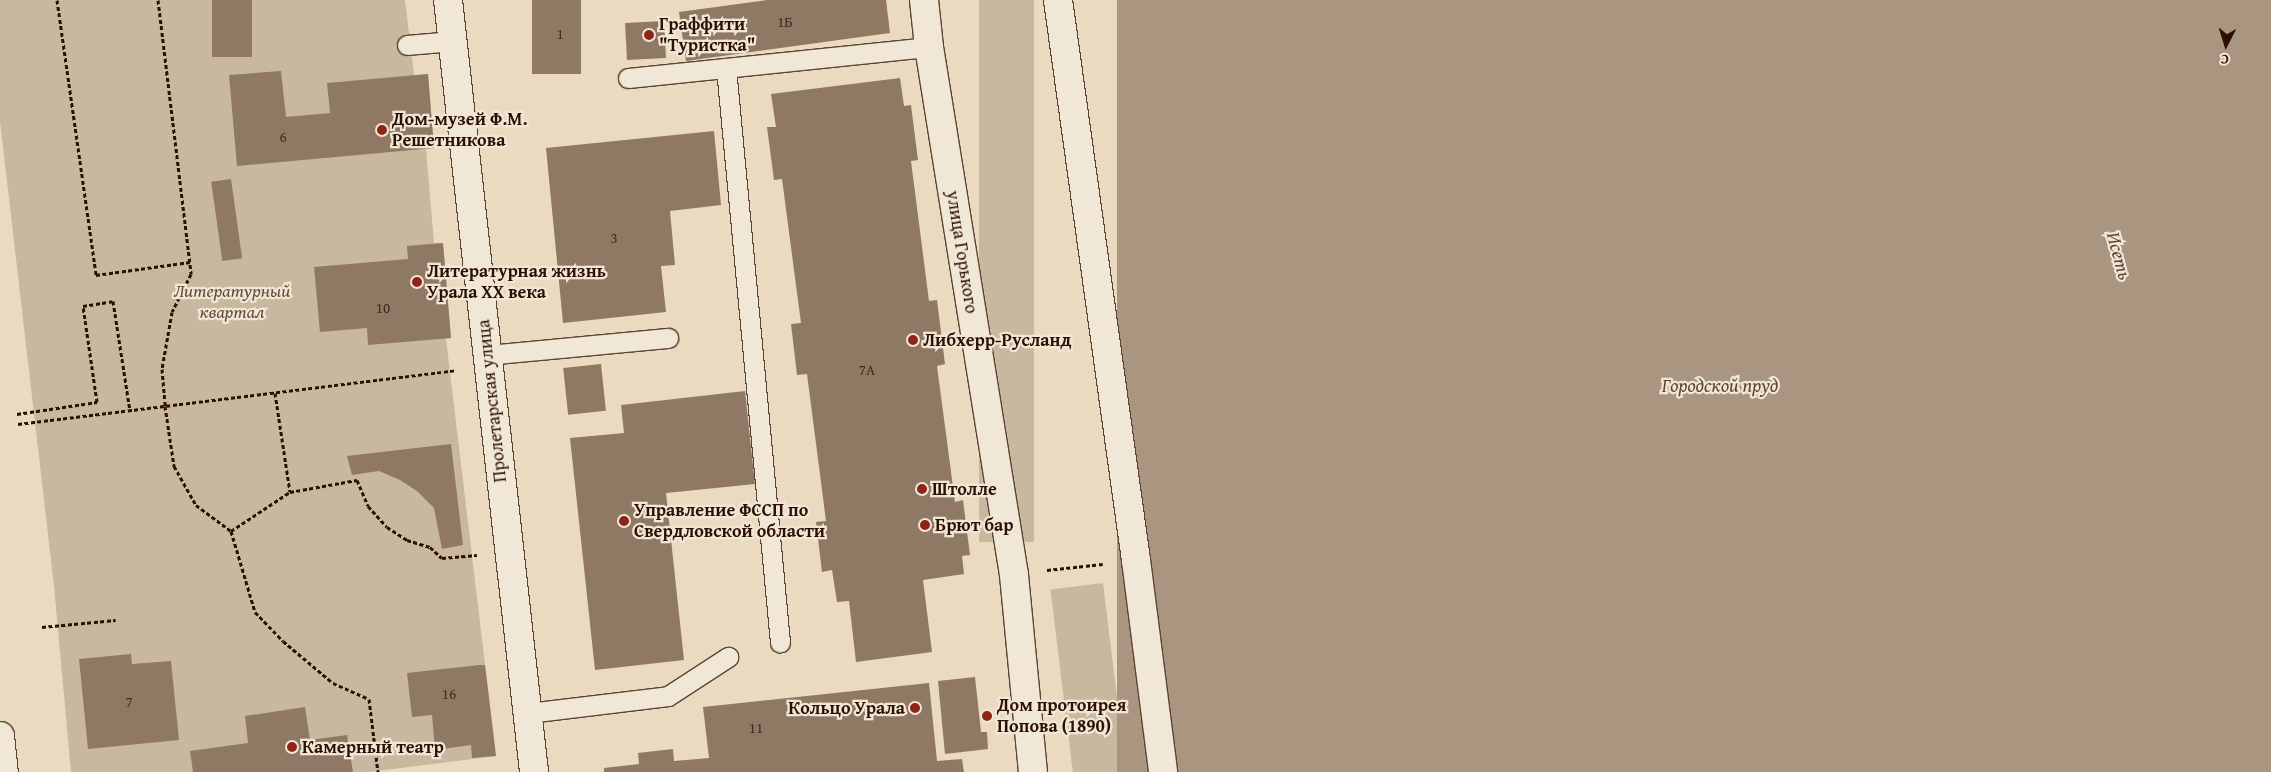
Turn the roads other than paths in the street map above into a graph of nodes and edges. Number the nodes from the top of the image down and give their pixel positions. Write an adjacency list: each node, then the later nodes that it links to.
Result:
1 (448, 0): 4 (street, Пролетарская улица)
2 (924, 0): 6 (street, улица Горького)
3 (1058, 0): 18 (street)
4 (453, 41): 5 (lane); 10 (street, Пролетарская улица)
5 (408, 45)
6 (928, 46): 7 (lane); 17 (street, улица Горького)
7 (726, 68): 8 (lane); 11 (lane)
8 (628, 78)
9 (668, 338): 10 (lane)
10 (487, 355): 13 (street, Пролетарская улица)
11 (780, 642)
12 (728, 657): 13 (lane)
13 (528, 713): 16 (street, Пролетарская улица)
14 (0, 736): 15 (street)
15 (4, 772)
16 (534, 772)
17 (1033, 772)
18 (1163, 772)

